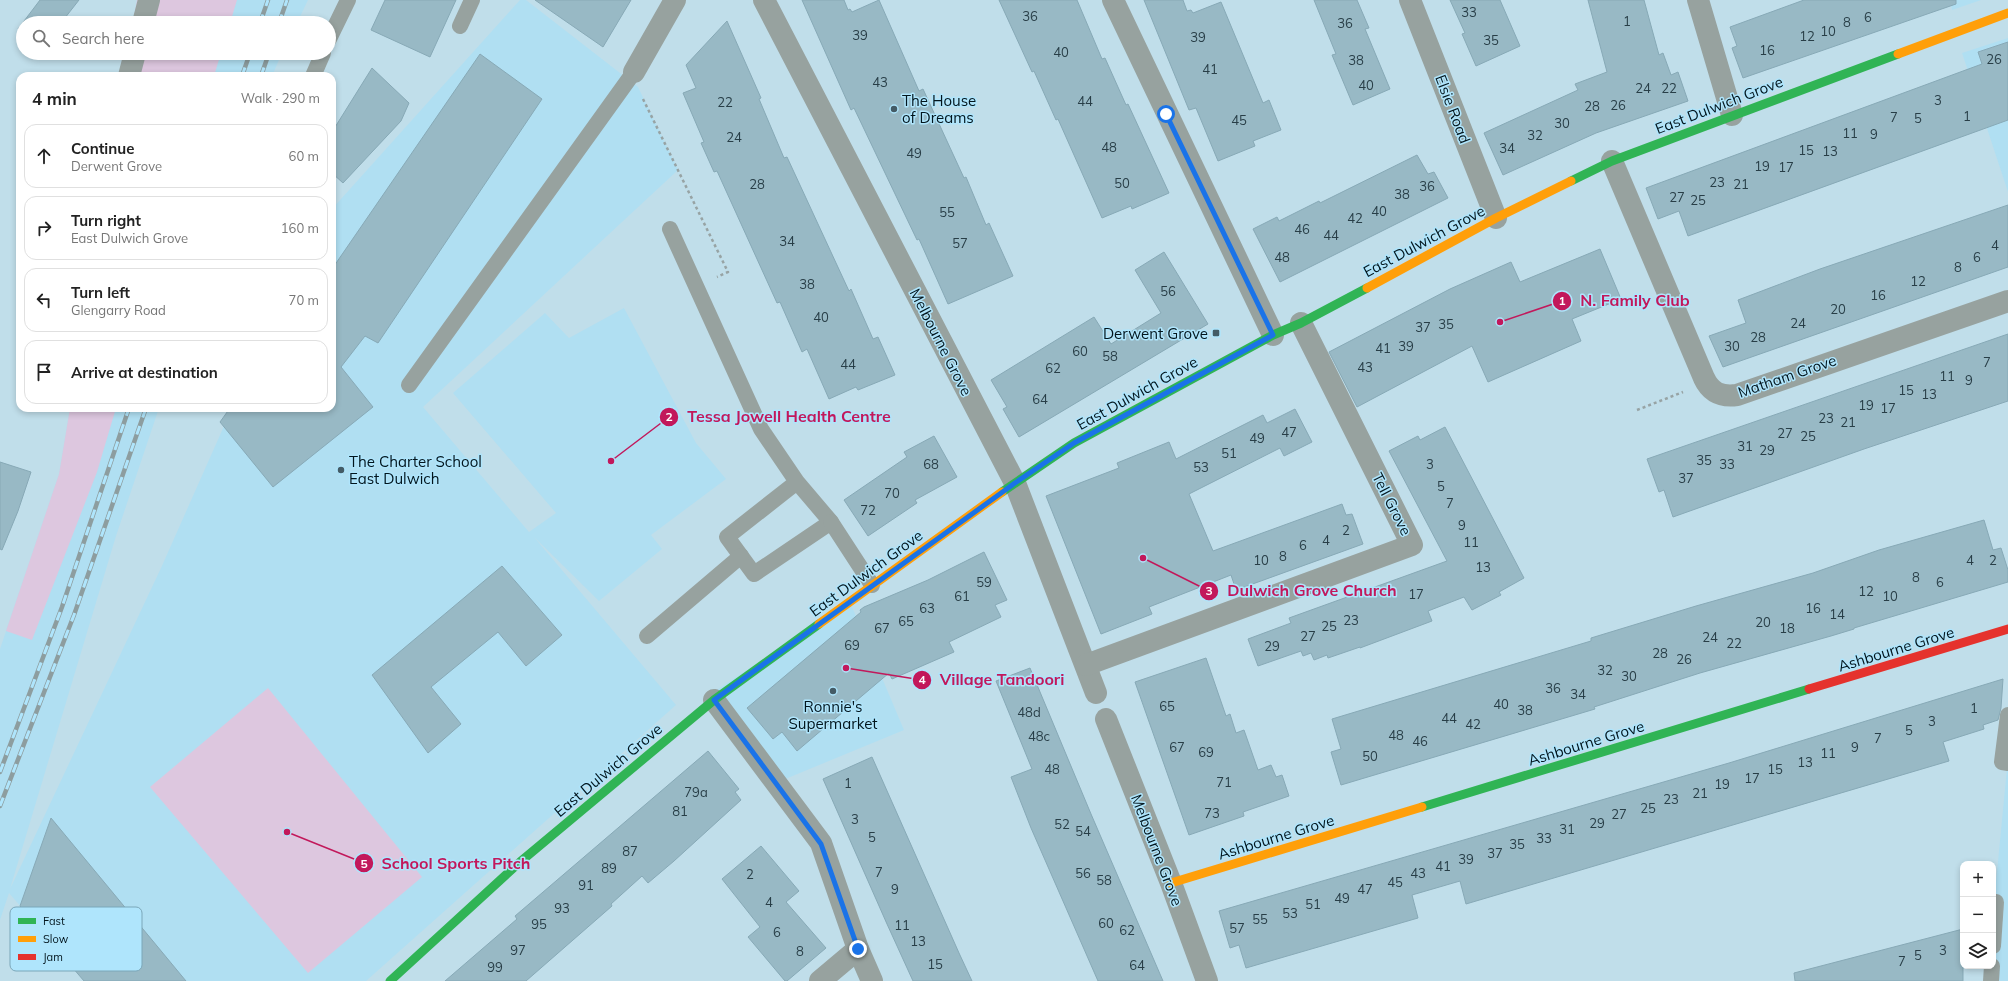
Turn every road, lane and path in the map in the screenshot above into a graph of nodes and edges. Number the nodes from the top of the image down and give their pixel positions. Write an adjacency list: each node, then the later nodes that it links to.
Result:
1 (149, 0): 10 (street)
2 (348, 0): 11 (lane)
3 (472, 0): 12 (lane)
4 (675, 0): 17 (street)
5 (764, 0): 30 (street, Melbourne Grove)
6 (1112, 0): 25 (street)
7 (1410, 0): 20 (street, Elsie Road)
8 (1698, 0): 18 (street)
9 (2008, 14): 18 (main road, East Dulwich Grove)
10 (145, 16)
11 (336, 25)
12 (460, 26)
13 (133, 60): 15 (street)
14 (320, 60): 16 (lane)
15 (130, 72)
16 (316, 72)
17 (633, 74): 22 (path); 27 (lane)
18 (1732, 115): 19 (main road, East Dulwich Grove)
19 (1612, 162): 20 (main road, East Dulwich Grove); 26 (street)
20 (1496, 218): 24 (main road, East Dulwich Grove)
21 (670, 229): 22 (lane)
22 (697, 287): 29 (lane)
23 (2008, 301): 26 (street, Matham Grove)
24 (1301, 323): 25 (main road, East Dulwich Grove); 36 (street, Tell Grove)
25 (1273, 335): 30 (main road, East Dulwich Grove)
26 (1706, 384): 28 (path)
27 (409, 385)
28 (1637, 410)
29 (797, 482): 31 (lane); 32 (lane)
30 (1015, 483): 33 (main road, East Dulwich Grove); 36 (street, Melbourne Grove)
31 (831, 522): 32 (lane); 33 (lane)
32 (741, 556): 35 (lane)
33 (872, 585): 38 (main road, East Dulwich Grove)
34 (2008, 629): 42 (main road, Ashbourne Grove)
35 (647, 636)
36 (1086, 665): 37 (street, Melbourne Grove)
37 (1096, 694)
38 (714, 700): 43 (street); 45 (main road, East Dulwich Grove)
39 (2008, 715): 41 (lane)
40 (1106, 719): 42 (street, Melbourne Grove)
41 (2008, 763)
42 (1171, 883): 48 (street, Melbourne Grove)
43 (858, 949): 46 (street); 47 (street)
44 (1992, 969): 49 (lane)
45 (390, 981)
46 (820, 981)
47 (872, 981)
48 (1207, 981)
49 (1991, 981)

